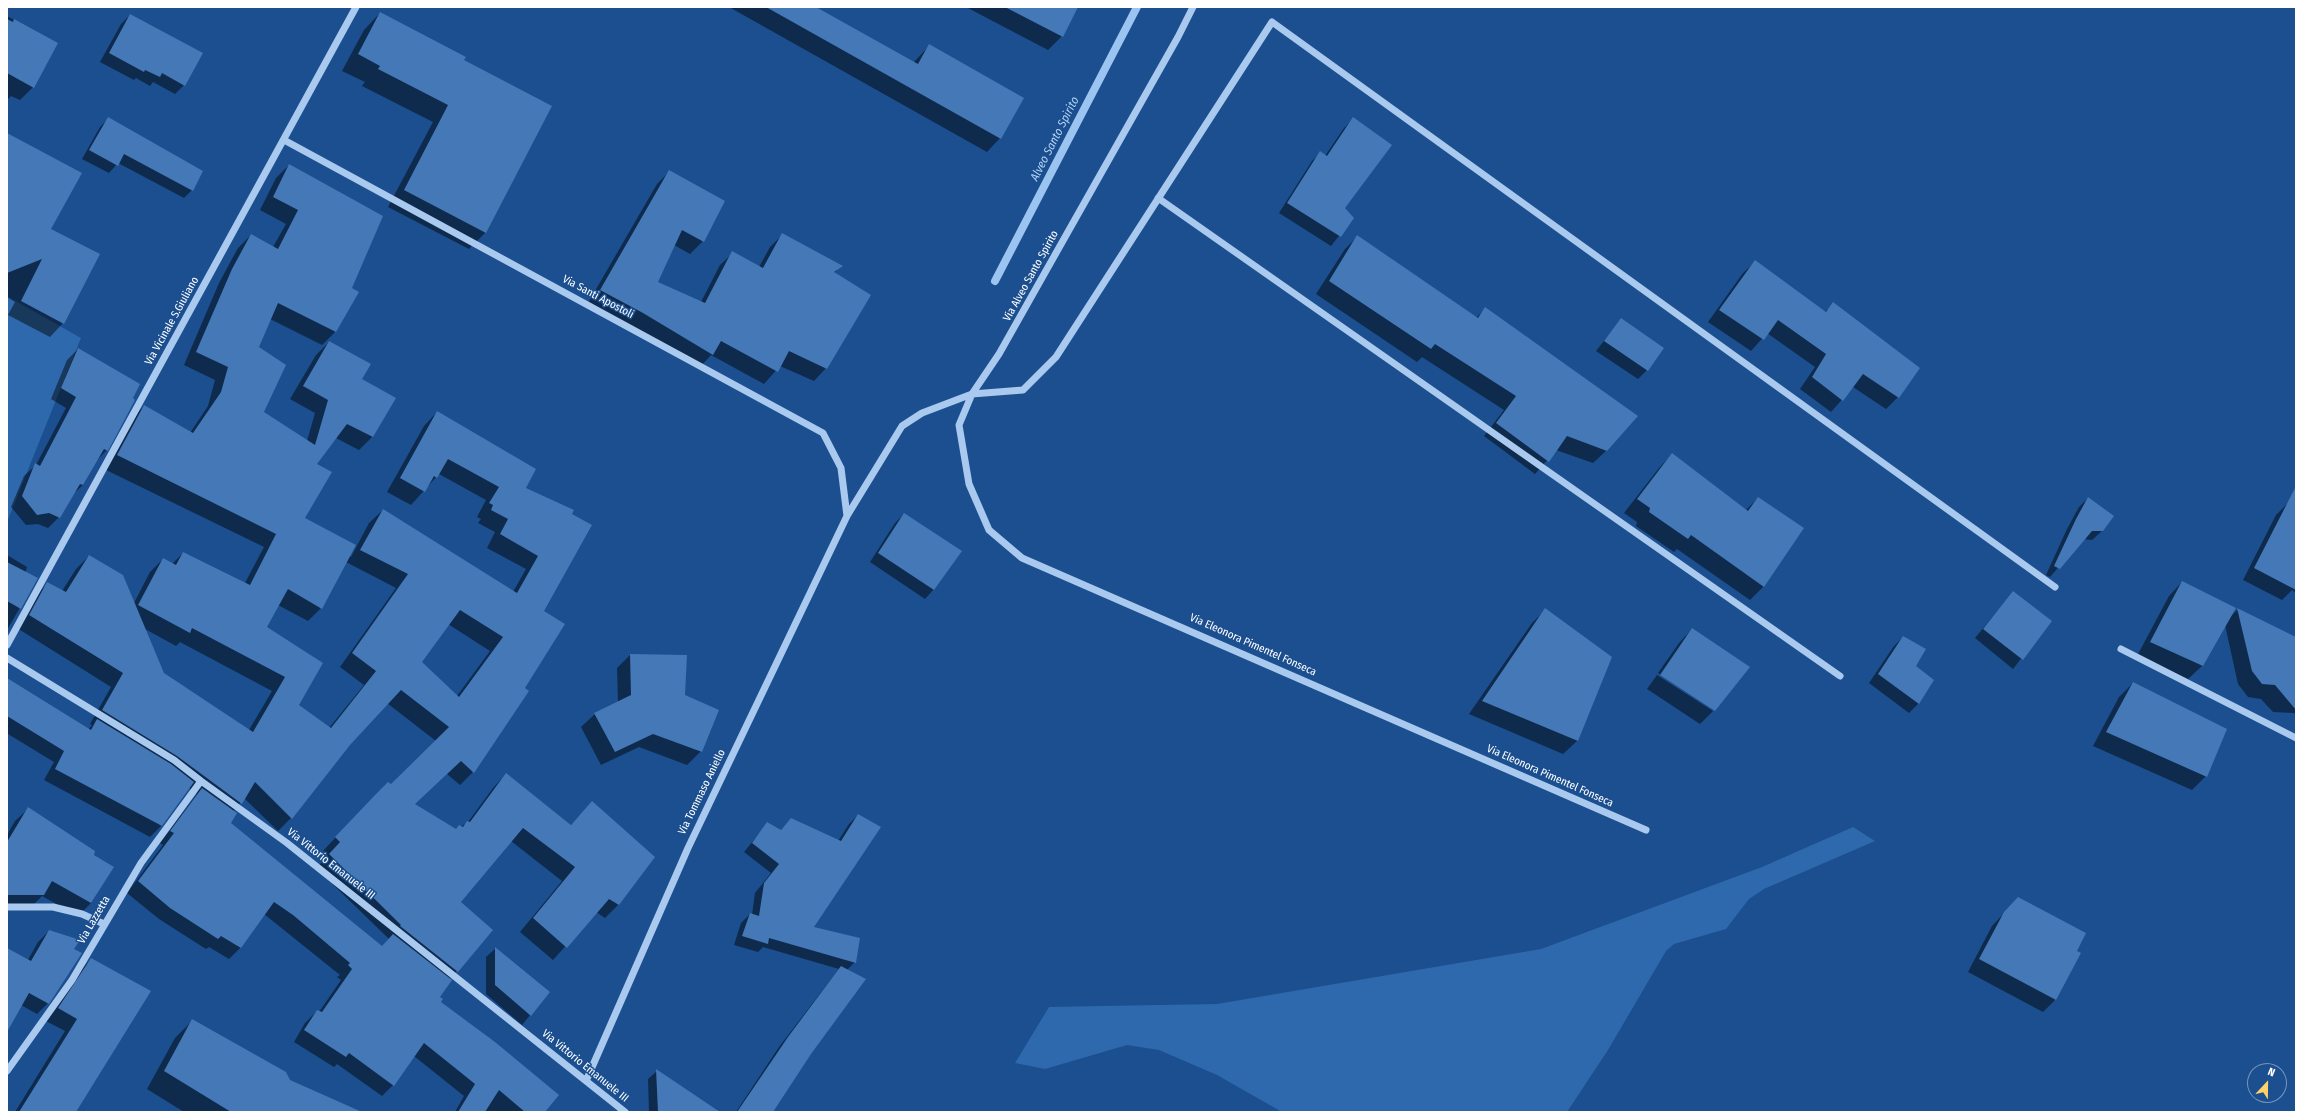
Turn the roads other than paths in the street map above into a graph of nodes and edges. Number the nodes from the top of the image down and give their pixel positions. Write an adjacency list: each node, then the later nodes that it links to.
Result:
1 (356, 7): 3 (street, Via Vicinale S.Giuliano)
2 (1193, 7): 5 (street, Via Alveo Santo Spirito)
3 (284, 140): 6 (street, Via Santi Apostoli); 8 (street, Via Vicinale S.Giuliano)
4 (1158, 198): 5 (street); 7 (street); 11 (street)
5 (972, 394): 6 (street); 14 (street, Via Eleonora Pimentel Fonseca)
6 (847, 516): 18 (street, Via Tommaso Aniello)
7 (2055, 587)
8 (7, 645)
9 (2121, 649): 12 (street)
10 (7, 658): 13 (street, Via Vittorio Emanuele III)
11 (1840, 676)
12 (2296, 738)
13 (201, 781): 16 (street, Via Lazzetta); 18 (street, Via Vittorio Emanuele III)
14 (1646, 830)
15 (7, 907): 16 (street)
16 (104, 924): 17 (street, Via Lazzetta)
17 (7, 1071)
18 (586, 1081): 19 (street, Via Vittorio Emanuele III)
19 (625, 1112)

